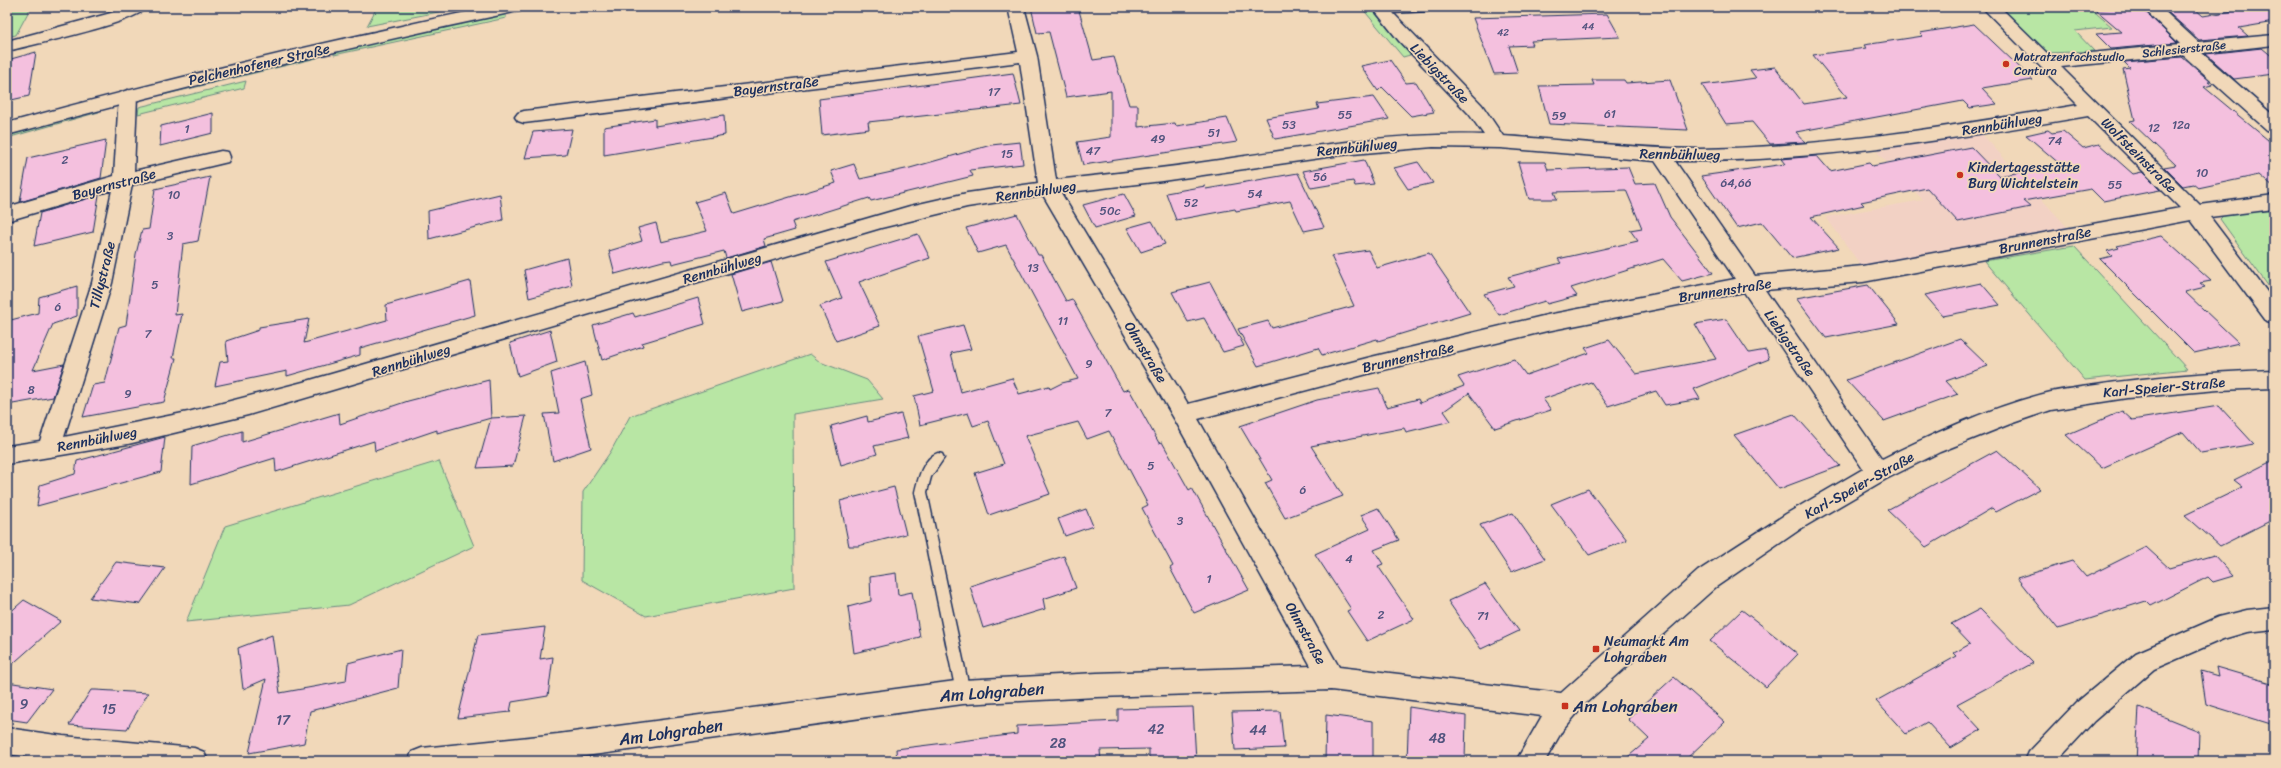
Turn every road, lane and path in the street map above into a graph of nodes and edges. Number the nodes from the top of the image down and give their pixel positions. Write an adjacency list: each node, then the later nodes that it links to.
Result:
1 (139, 7): 9 (street)
2 (514, 7): 13 (street, Pelchenhofener Straße)
3 (1016, 7): 11 (street, Ohmstraße)
4 (1422, 7): 7 (street)
5 (1990, 7): 12 (street, Wolfsteinstraße)
6 (2150, 7): 10 (street)
7 (1380, 8): 18 (street, Liebigstraße)
8 (2274, 40): 10 (street, Schlesierstraße)
9 (7, 46)
10 (2192, 49): 12 (street, Schlesierstraße); 16 (street)
11 (1028, 56): 15 (street, Bayernstraße); 22 (street, Ohmstraße)
12 (2047, 63): 14 (street, Wolfsteinstraße)
13 (128, 96): 17 (street, Pelchenhofener Straße); 21 (street, Tillystraße)
14 (2092, 109): 19 (street, Rennbühlweg); 24 (street, Wolfsteinstraße)
15 (524, 117)
16 (2274, 126)
17 (7, 129)
18 (1496, 140): 19 (street, Rennbühlweg); 22 (street, Rennbühlweg)
19 (1661, 155): 26 (street, Liebigstraße)
20 (221, 157): 21 (street, Bayernstraße)
21 (124, 180): 25 (street, Bayernstraße); 30 (street, Tillystraße)
22 (1048, 188): 29 (street, Ohmstraße); 30 (street, Rennbühlweg)
23 (2274, 202): 24 (street, Brunnenstraße)
24 (2196, 212): 26 (street, Brunnenstraße); 27 (street, Wolfsteinstraße)
25 (7, 214)
26 (1748, 284): 29 (street, Brunnenstraße); 33 (street, Liebigstraße)
27 (2274, 316)
28 (2274, 380): 33 (street, Karl-Speier-Straße)
29 (1183, 414): 35 (street, Ohmstraße)
30 (49, 449): 31 (street, Rennbühlweg)
31 (7, 455)
32 (938, 458): 36 (lane)
33 (1878, 472): 37 (street, Karl-Speier-Straße)
34 (2274, 618): 42 (street)
35 (1331, 678): 36 (street, Am Lohgraben); 37 (street, Am Lohgraben)
36 (963, 692): 40 (street, Am Lohgraben)
37 (1565, 706): 41 (street, Karl-Speier-Straße)
38 (7, 741): 39 (street)
39 (194, 761)
40 (422, 761)
41 (1530, 761)
42 (2038, 761)

